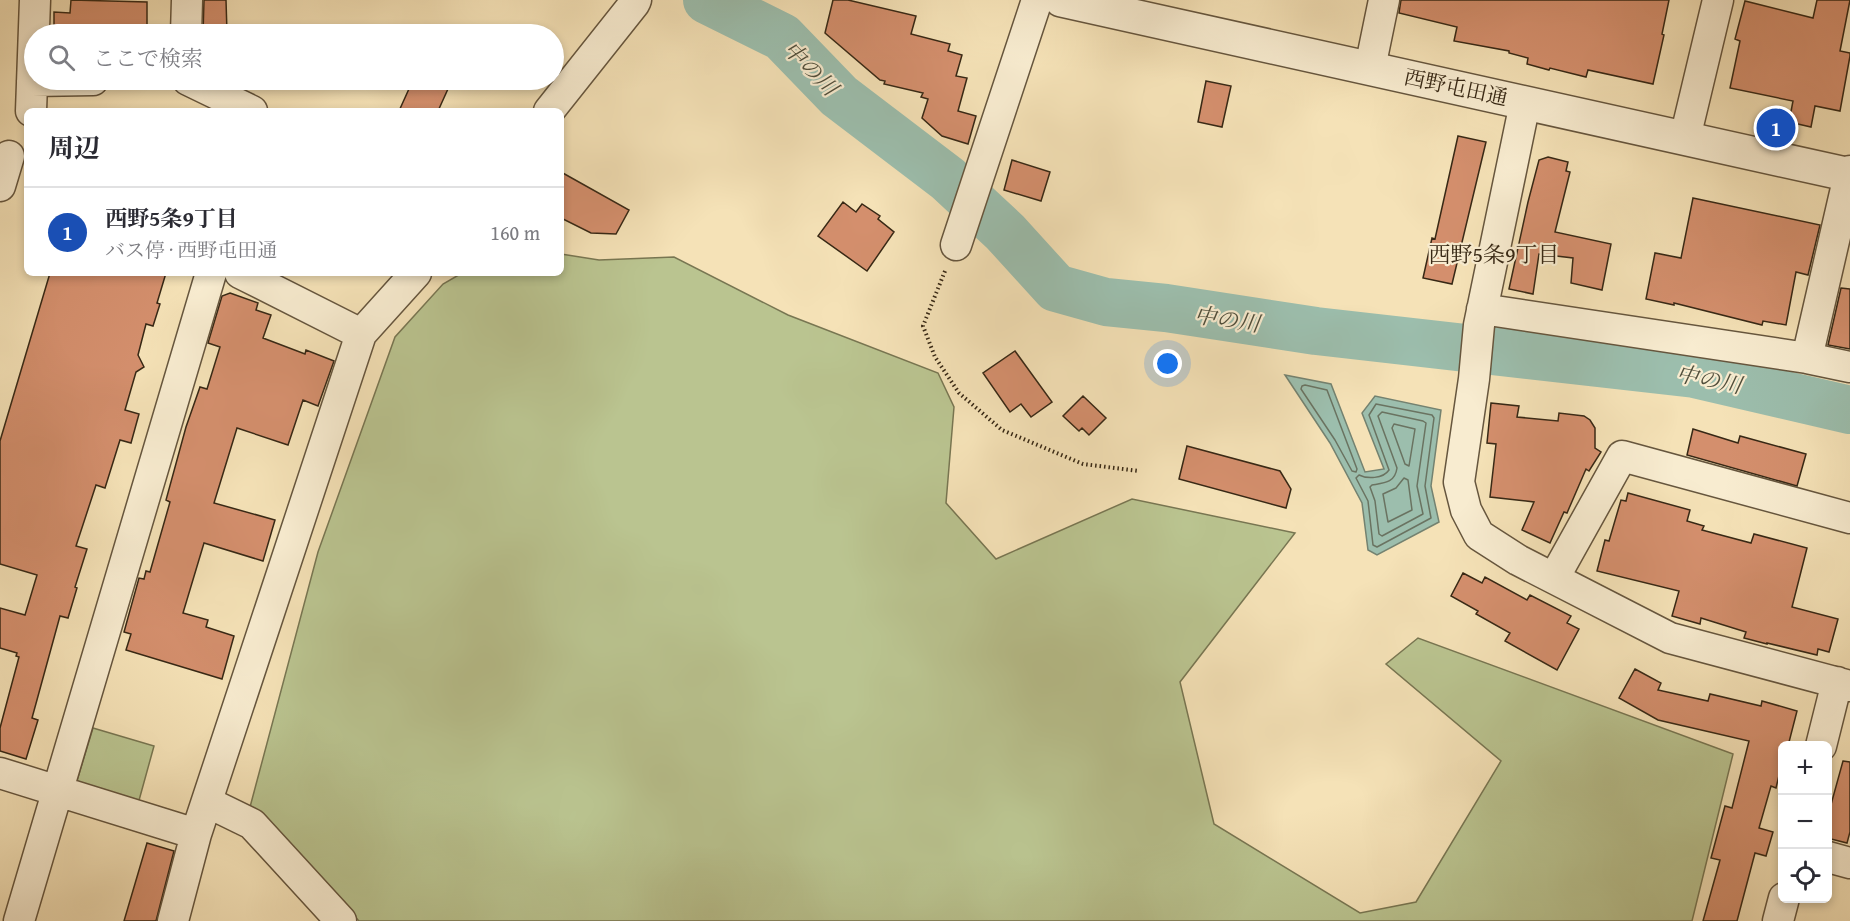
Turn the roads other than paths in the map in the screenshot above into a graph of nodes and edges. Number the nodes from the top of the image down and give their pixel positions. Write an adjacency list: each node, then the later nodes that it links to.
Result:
1 (35, 0): 8 (street)
2 (187, 0): 9 (street)
3 (1037, 0): 21 (street)
4 (1061, 0): 10 (street, 西野屯田通)
5 (1384, 0): 10 (street)
6 (1718, 0): 17 (street)
7 (635, 2): 16 (street)
8 (34, 24)
9 (186, 24)
10 (1370, 68): 13 (street, 西野屯田通)
11 (32, 90): 14 (street)
12 (209, 90): 15 (street)
13 (1525, 103): 17 (street, 西野屯田通); 25 (street)
14 (31, 108)
15 (246, 108)
16 (551, 108)
17 (1685, 138): 19 (street, 西野屯田通)
18 (12, 158): 20 (street)
19 (1850, 173): 27 (street)
20 (0, 186)
21 (956, 245)
22 (210, 276): 34 (street)
23 (246, 276): 26 (street)
24 (413, 276): 26 (street)
25 (1480, 317): 27 (street); 30 (street)
26 (361, 334): 35 (street)
27 (1807, 358): 28 (street)
28 (1850, 367)
29 (1850, 518): 30 (street)
30 (1554, 578): 31 (street)
31 (1843, 684): 32 (street)
32 (1823, 741)
33 (0, 773): 34 (street)
34 (57, 792): 36 (street); 40 (street)
35 (207, 802): 36 (street); 42 (street)
36 (196, 834): 41 (street)
37 (1832, 858): 38 (street)
38 (1850, 863)
39 (1783, 903): 43 (street)
40 (19, 921)
41 (174, 921)
42 (341, 921)
43 (1778, 921)

